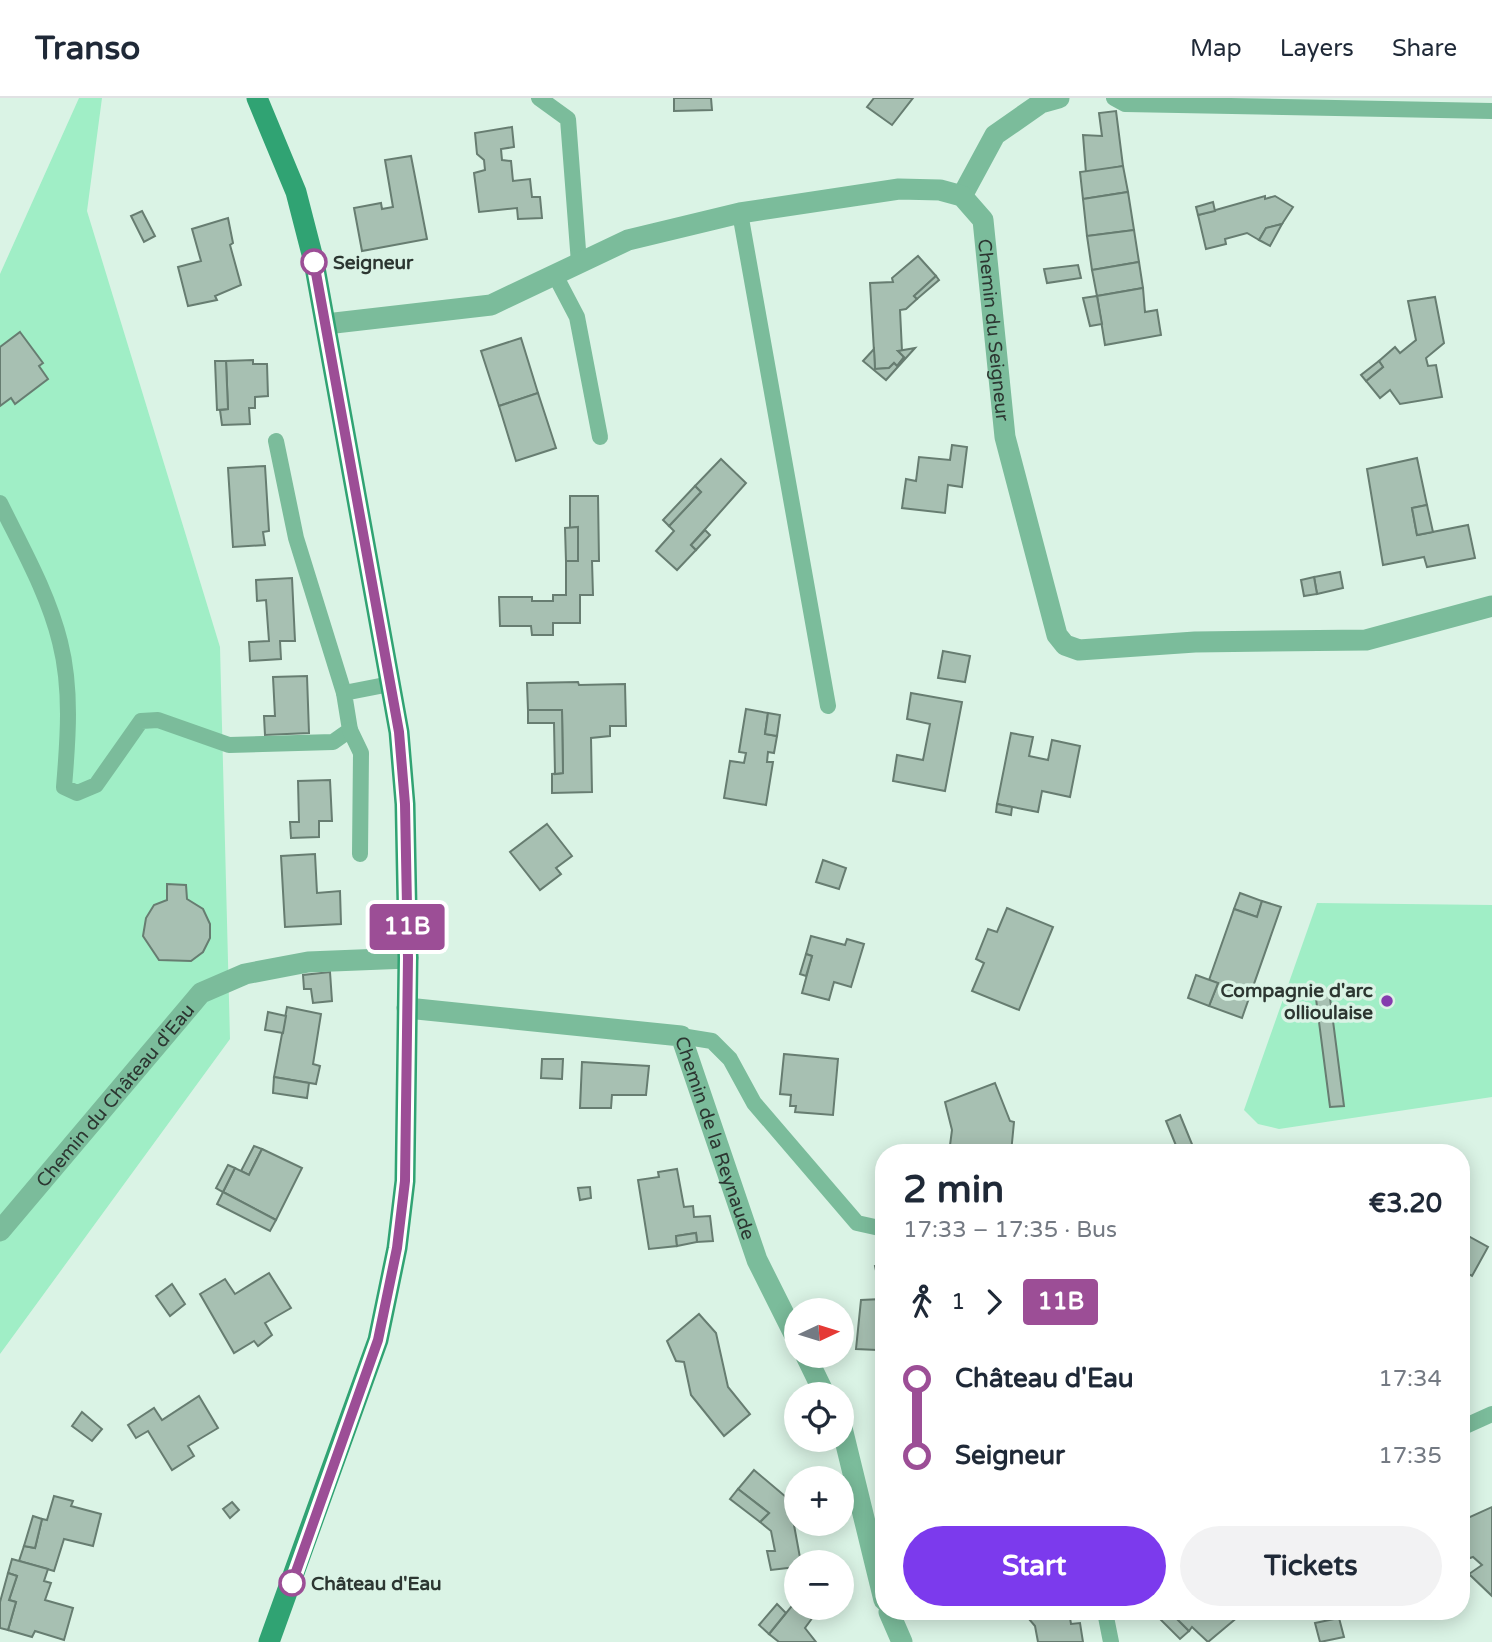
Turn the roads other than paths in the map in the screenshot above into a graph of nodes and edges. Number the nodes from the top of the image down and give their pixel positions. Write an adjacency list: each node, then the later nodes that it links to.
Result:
1 (257, 98): 10 (main road)
2 (539, 98): 8 (lane)
3 (1059, 98): 6 (street)
4 (1114, 98): 5 (lane)
5 (1492, 111)
6 (962, 196): 7 (street); 14 (street, Chemin du Seigneur)
7 (740, 213): 8 (street); 17 (lane)
8 (579, 263): 9 (street)
9 (555, 275): 10 (street); 11 (lane)
10 (326, 324): 15 (main road)
11 (600, 437)
12 (276, 441): 16 (lane)
13 (0, 503): 18 (lane)
14 (1492, 606)
15 (390, 684): 16 (lane); 20 (main road)
16 (344, 694): 18 (lane)
17 (828, 706)
18 (350, 730): 19 (lane)
19 (360, 854)
20 (408, 958): 21 (main road); 24 (street, Chemin du Château d'Eau)
21 (407, 1008): 22 (street, Chemin de la Reynaude); 32 (main road)
22 (681, 1036): 23 (lane); 25 (street, Chemin de la Reynaude)
23 (875, 1227)
24 (0, 1231)
25 (784, 1314)
26 (1492, 1414): 27 (lane)
27 (1470, 1425)
28 (848, 1452): 29 (street)
29 (875, 1563)
30 (892, 1620): 33 (street)
31 (1107, 1620): 34 (lane)
32 (270, 1642)
33 (902, 1642)
34 (1111, 1642)

